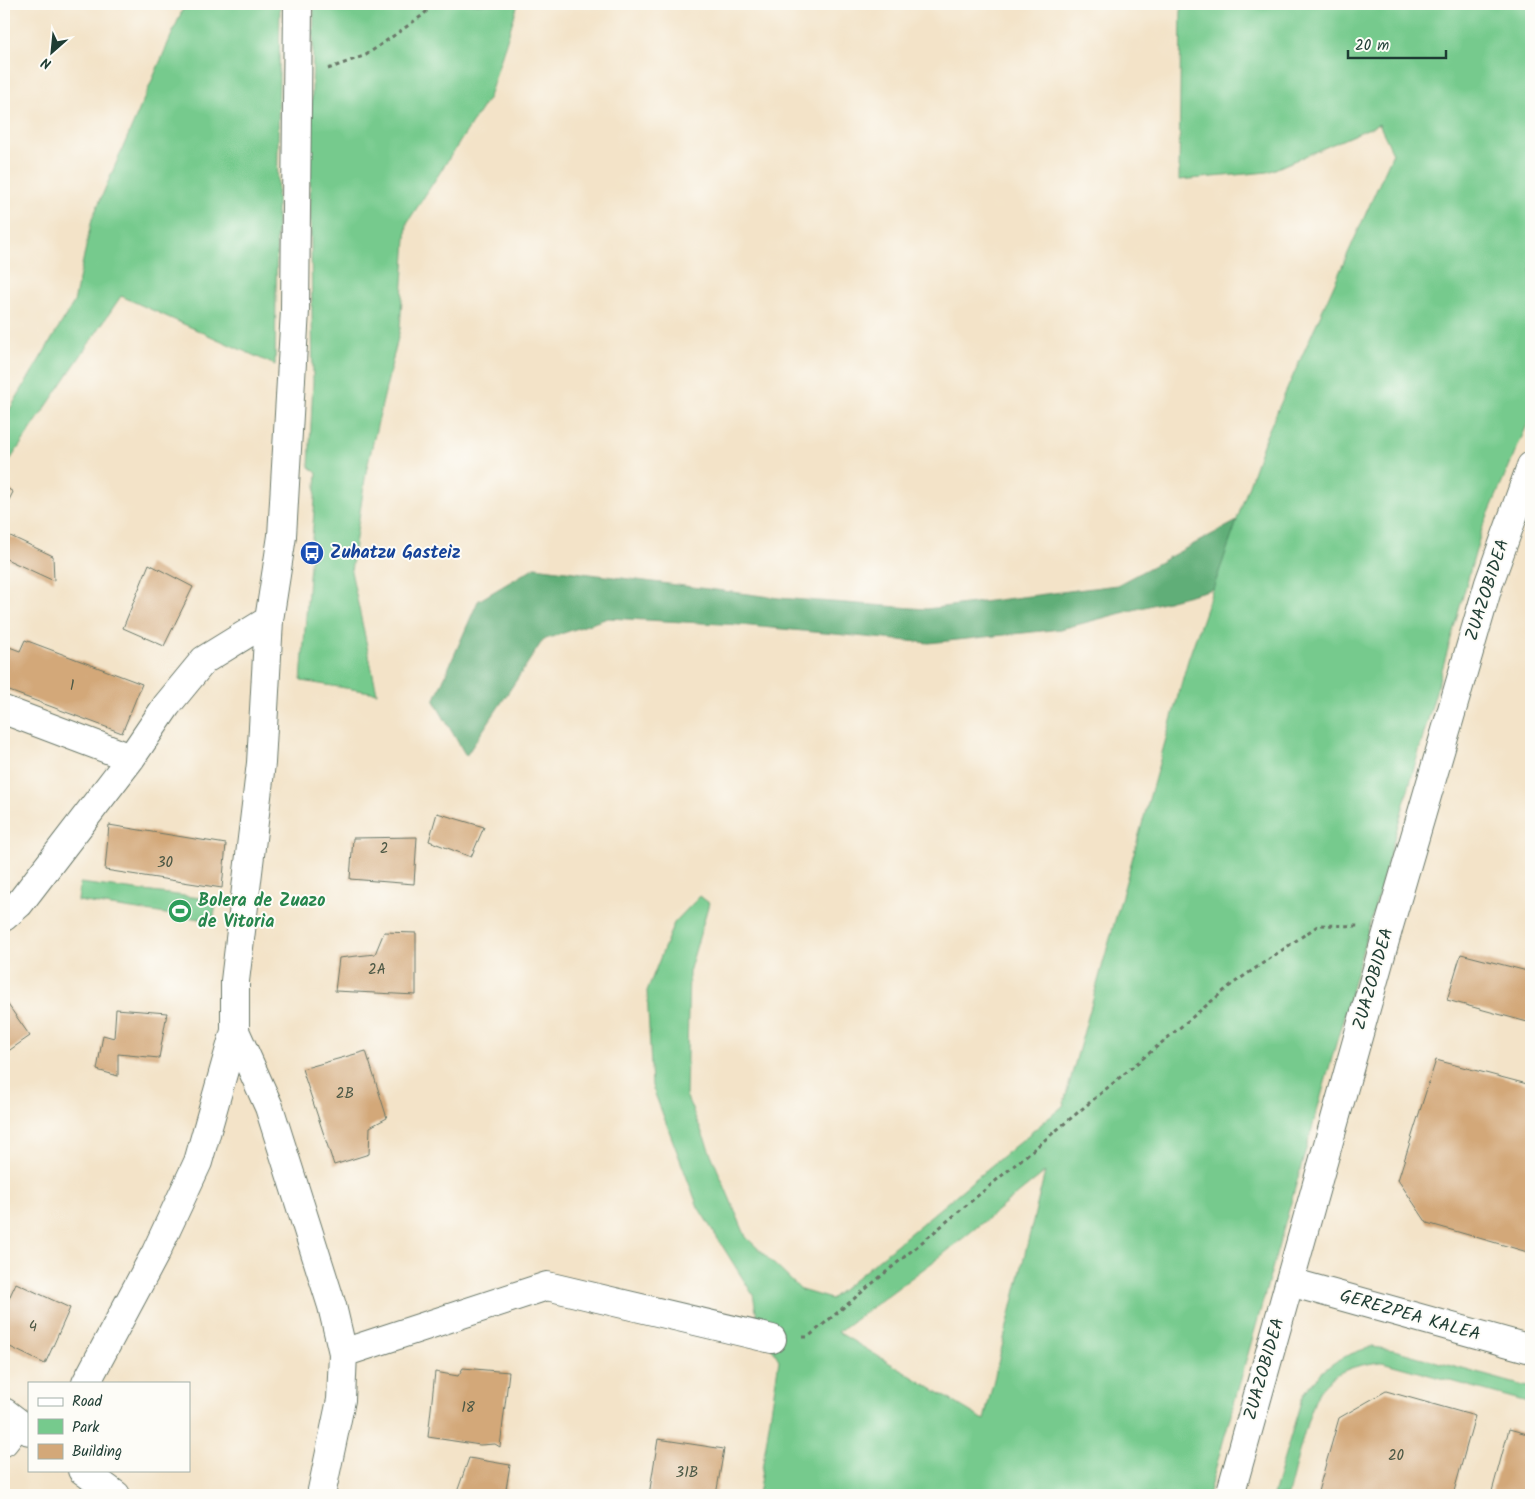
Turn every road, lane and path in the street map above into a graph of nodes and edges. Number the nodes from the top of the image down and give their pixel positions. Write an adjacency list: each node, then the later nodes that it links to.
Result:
1 (298, 4): 3 (street)
2 (433, 4): 3 (path)
3 (297, 80): 5 (street)
4 (1531, 466): 9 (street, ZUAZOBIDEA)
5 (269, 620): 7 (street); 10 (street)
6 (4, 710): 7 (street)
7 (131, 758): 8 (street)
8 (4, 916)
9 (1389, 926): 11 (street, ZUAZOBIDEA); 12 (path)
10 (235, 1031): 14 (street); 15 (street)
11 (1290, 1282): 13 (street, GEREZPEA KALEA); 19 (street, ZUAZOBIDEA)
12 (772, 1339): 14 (street)
13 (1531, 1349)
14 (343, 1353): 18 (street)
15 (87, 1382)
16 (85, 1472): 17 (street)
17 (116, 1495)
18 (321, 1495)
19 (1230, 1495)

